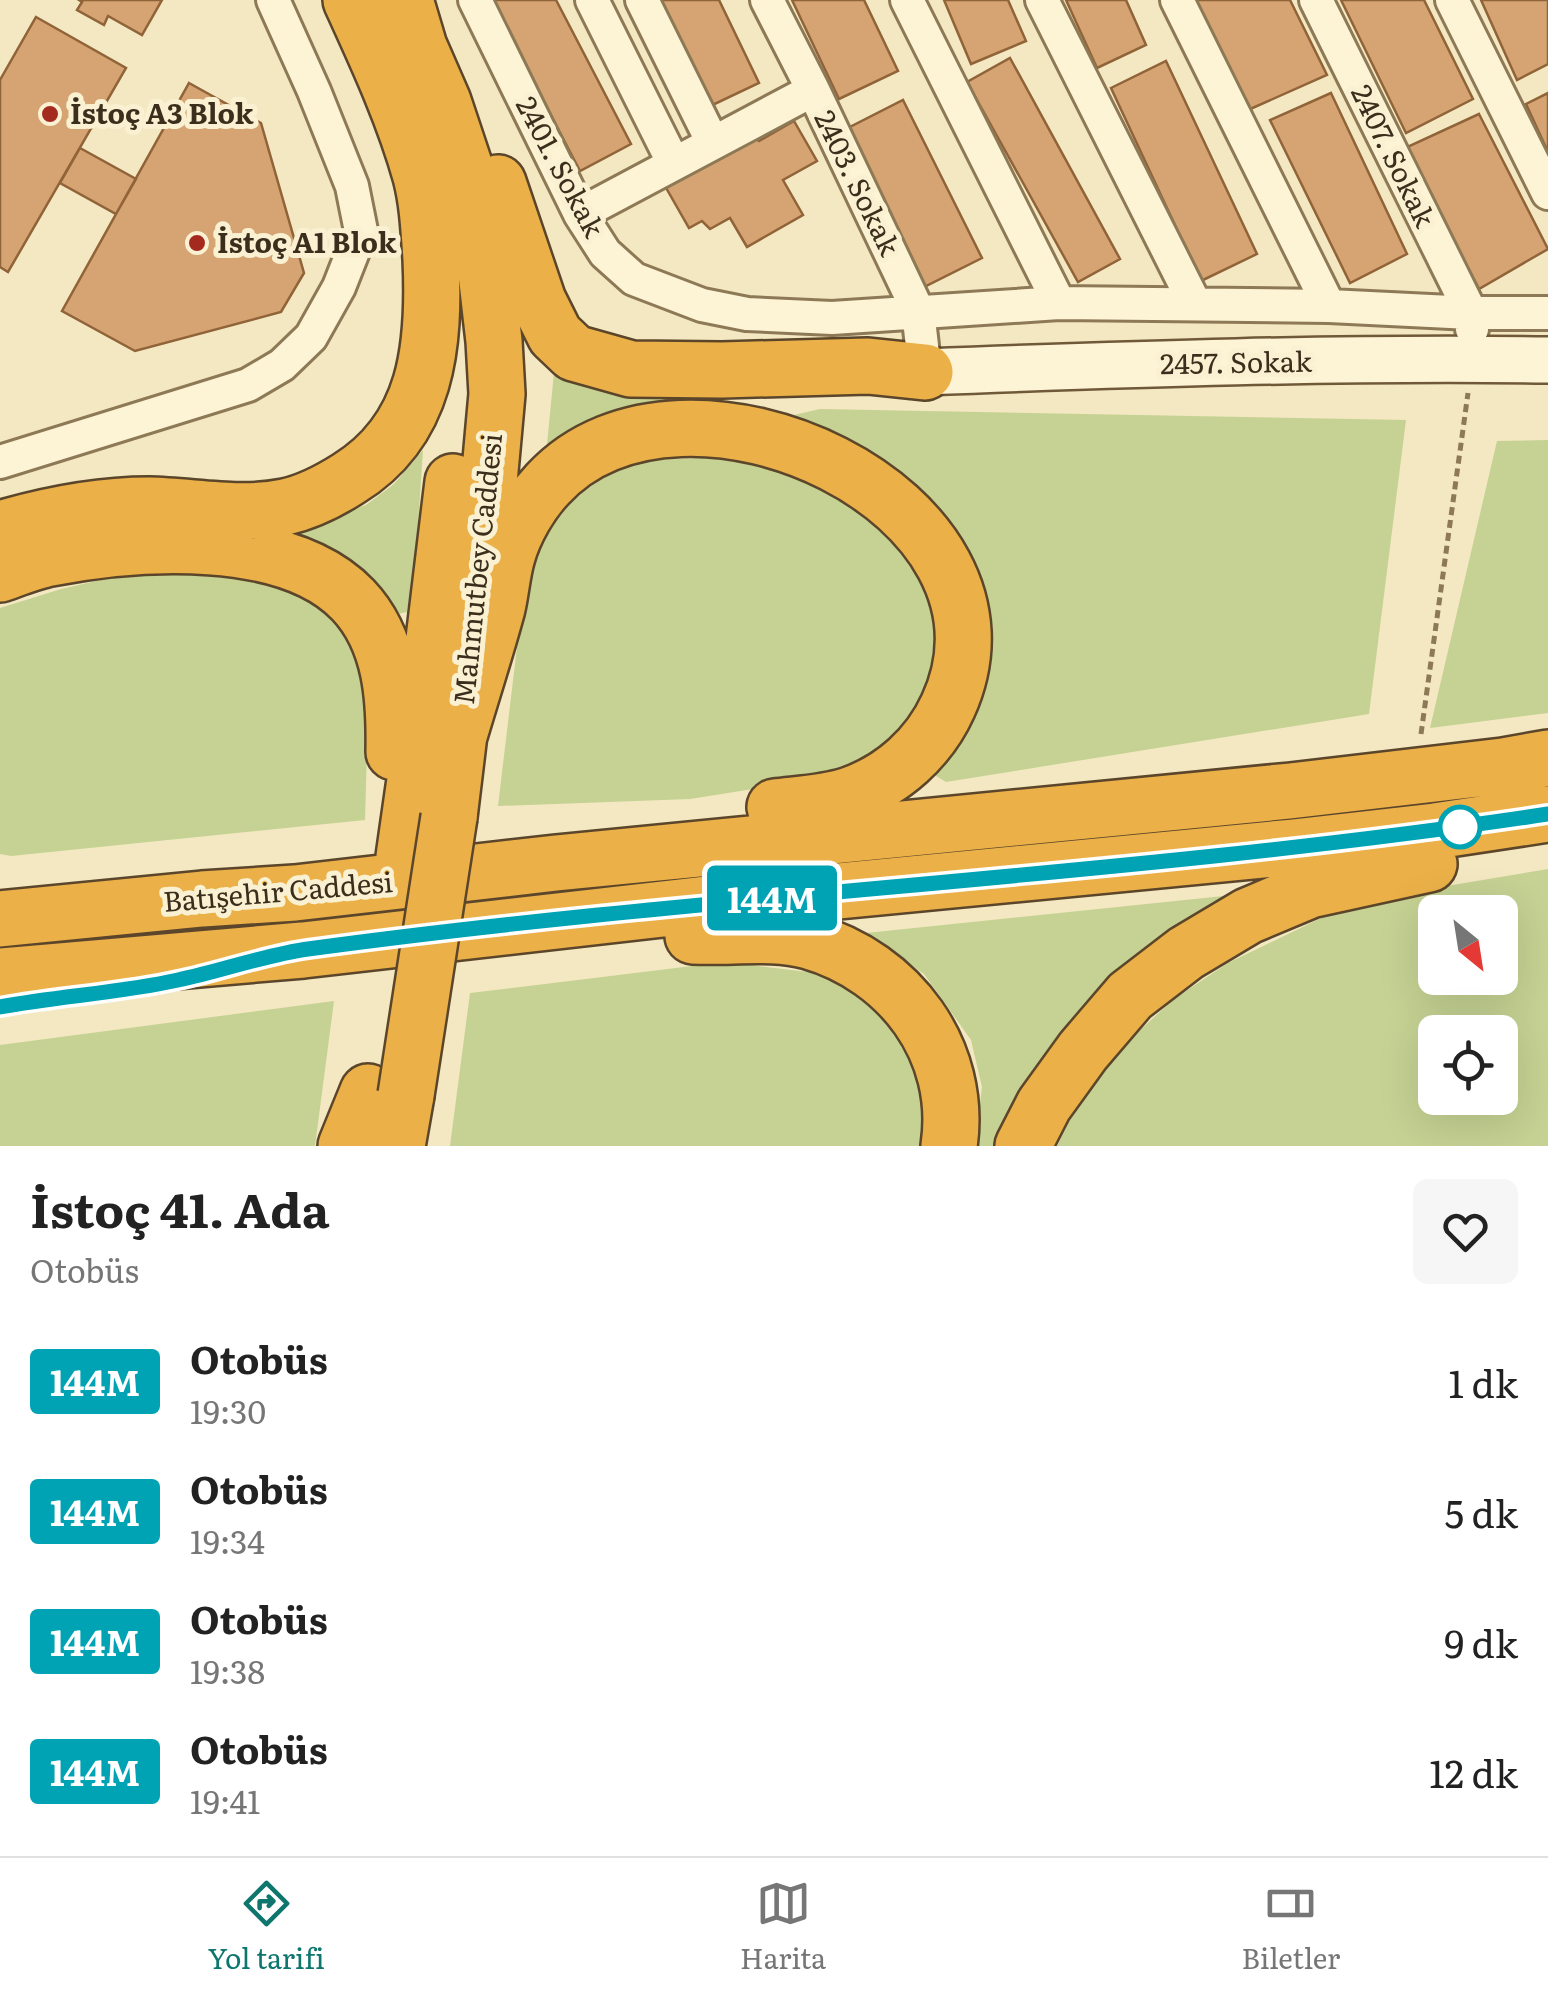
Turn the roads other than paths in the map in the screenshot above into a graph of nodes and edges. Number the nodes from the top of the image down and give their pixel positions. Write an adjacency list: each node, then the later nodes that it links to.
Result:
1 (273, 0): 29 (street)
2 (351, 0): 17 (highway)
3 (407, 0): 27 (highway); 32 (highway, Mahmutbey Caddesi)
4 (475, 0): 18 (street, 2401. Sokak)
5 (592, 0): 15 (street)
6 (642, 0): 14 (street)
7 (767, 0): 13 (street, 2403. Sokak)
8 (907, 0): 19 (street)
9 (1042, 0): 20 (street)
10 (1177, 0): 21 (street)
11 (1316, 0): 23 (street, 2407. Sokak)
12 (1452, 0): 16 (street)
13 (813, 90): 14 (street); 22 (street, 2403. Sokak)
14 (714, 143): 15 (street)
15 (674, 162): 18 (street)
16 (1548, 193)
17 (428, 208): 30 (highway); 36 (highway, Mahmutbey Caddesi)
18 (580, 214): 22 (street, 2401. Sokak)
19 (1059, 303): 20 (street, 2401. Sokak); 22 (street, 2401. Sokak)
20 (1194, 304): 21 (street, 2401. Sokak)
21 (1329, 306): 23 (street, 2401. Sokak)
22 (918, 311): 27 (street, 2403. Sokak)
23 (1471, 313): 24 (street, 2401. Sokak); 25 (street)
24 (1548, 313)
25 (1472, 359): 26 (main road, 2457. Sokak); 27 (main road, 2457. Sokak)
26 (1548, 360)
27 (924, 372): 28 (highway)
28 (700, 428): 32 (highway); 37 (highway)
29 (0, 462)
30 (0, 529)
31 (0, 574): 36 (highway)
32 (458, 738): 45 (highway, Mahmutbey Caddesi, bridge)
33 (1548, 758): 37 (highway, Batışehir Caddesi)
34 (1548, 814): 41 (highway)
35 (1548, 830): 49 (highway)
36 (404, 857): 45 (highway, Mahmutbey Caddesi)
37 (556, 863): 39 (highway, Batışehir Caddesi)
38 (0, 879): 39 (highway)
39 (295, 893): 40 (highway, Batışehir Caddesi)
40 (0, 919)
41 (541, 922): 42 (highway, Batışehir Caddesi); 48 (highway)
42 (302, 950): 43 (highway, Batışehir Caddesi); 44 (highway)
43 (0, 976)
44 (0, 1007)
45 (396, 1120): 46 (highway); 47 (highway, Mahmutbey Caddesi)
46 (346, 1146)
47 (360, 1146)
48 (949, 1146)
49 (1023, 1146)

